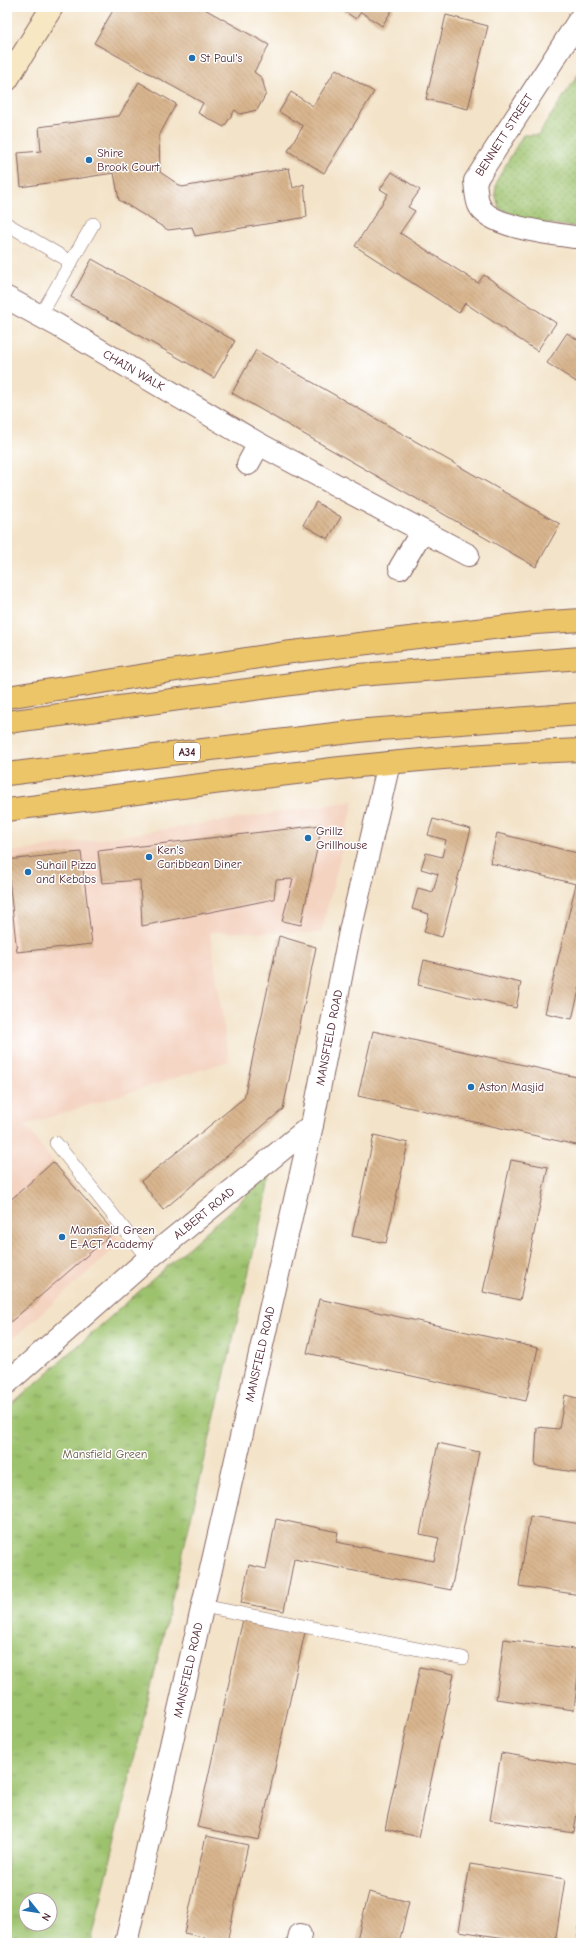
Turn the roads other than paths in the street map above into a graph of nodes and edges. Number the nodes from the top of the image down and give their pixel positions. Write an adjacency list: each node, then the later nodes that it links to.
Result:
1 (52, 7): 3 (main road)
2 (581, 16): 6 (street, BENNETT STREET)
3 (7, 80)
4 (7, 224): 7 (lane)
5 (93, 224): 7 (lane)
6 (581, 236)
7 (72, 262): 9 (lane)
8 (7, 298): 9 (street, CHAIN WALK)
9 (40, 316): 10 (street, CHAIN WALK)
10 (259, 444): 11 (street); 12 (street, CHAIN WALK)
11 (248, 464)
12 (422, 531): 13 (street, CHAIN WALK); 14 (street)
13 (468, 555)
14 (400, 568)
15 (581, 620): 17 (highway)
16 (581, 658): 19 (highway)
17 (7, 697)
18 (581, 714): 22 (highway, A34)
19 (7, 722)
20 (581, 750): 21 (highway)
21 (388, 763): 23 (highway); 24 (street, MANSFIELD ROAD)
22 (7, 774)
23 (7, 810)
24 (312, 1126): 26 (street, ALBERT ROAD); 28 (street, MANSFIELD ROAD)
25 (56, 1143): 26 (lane)
26 (148, 1259): 27 (street, ALBERT ROAD)
27 (7, 1383)
28 (203, 1606): 29 (lane); 30 (street, MANSFIELD ROAD)
29 (463, 1658)
30 (131, 1942)

